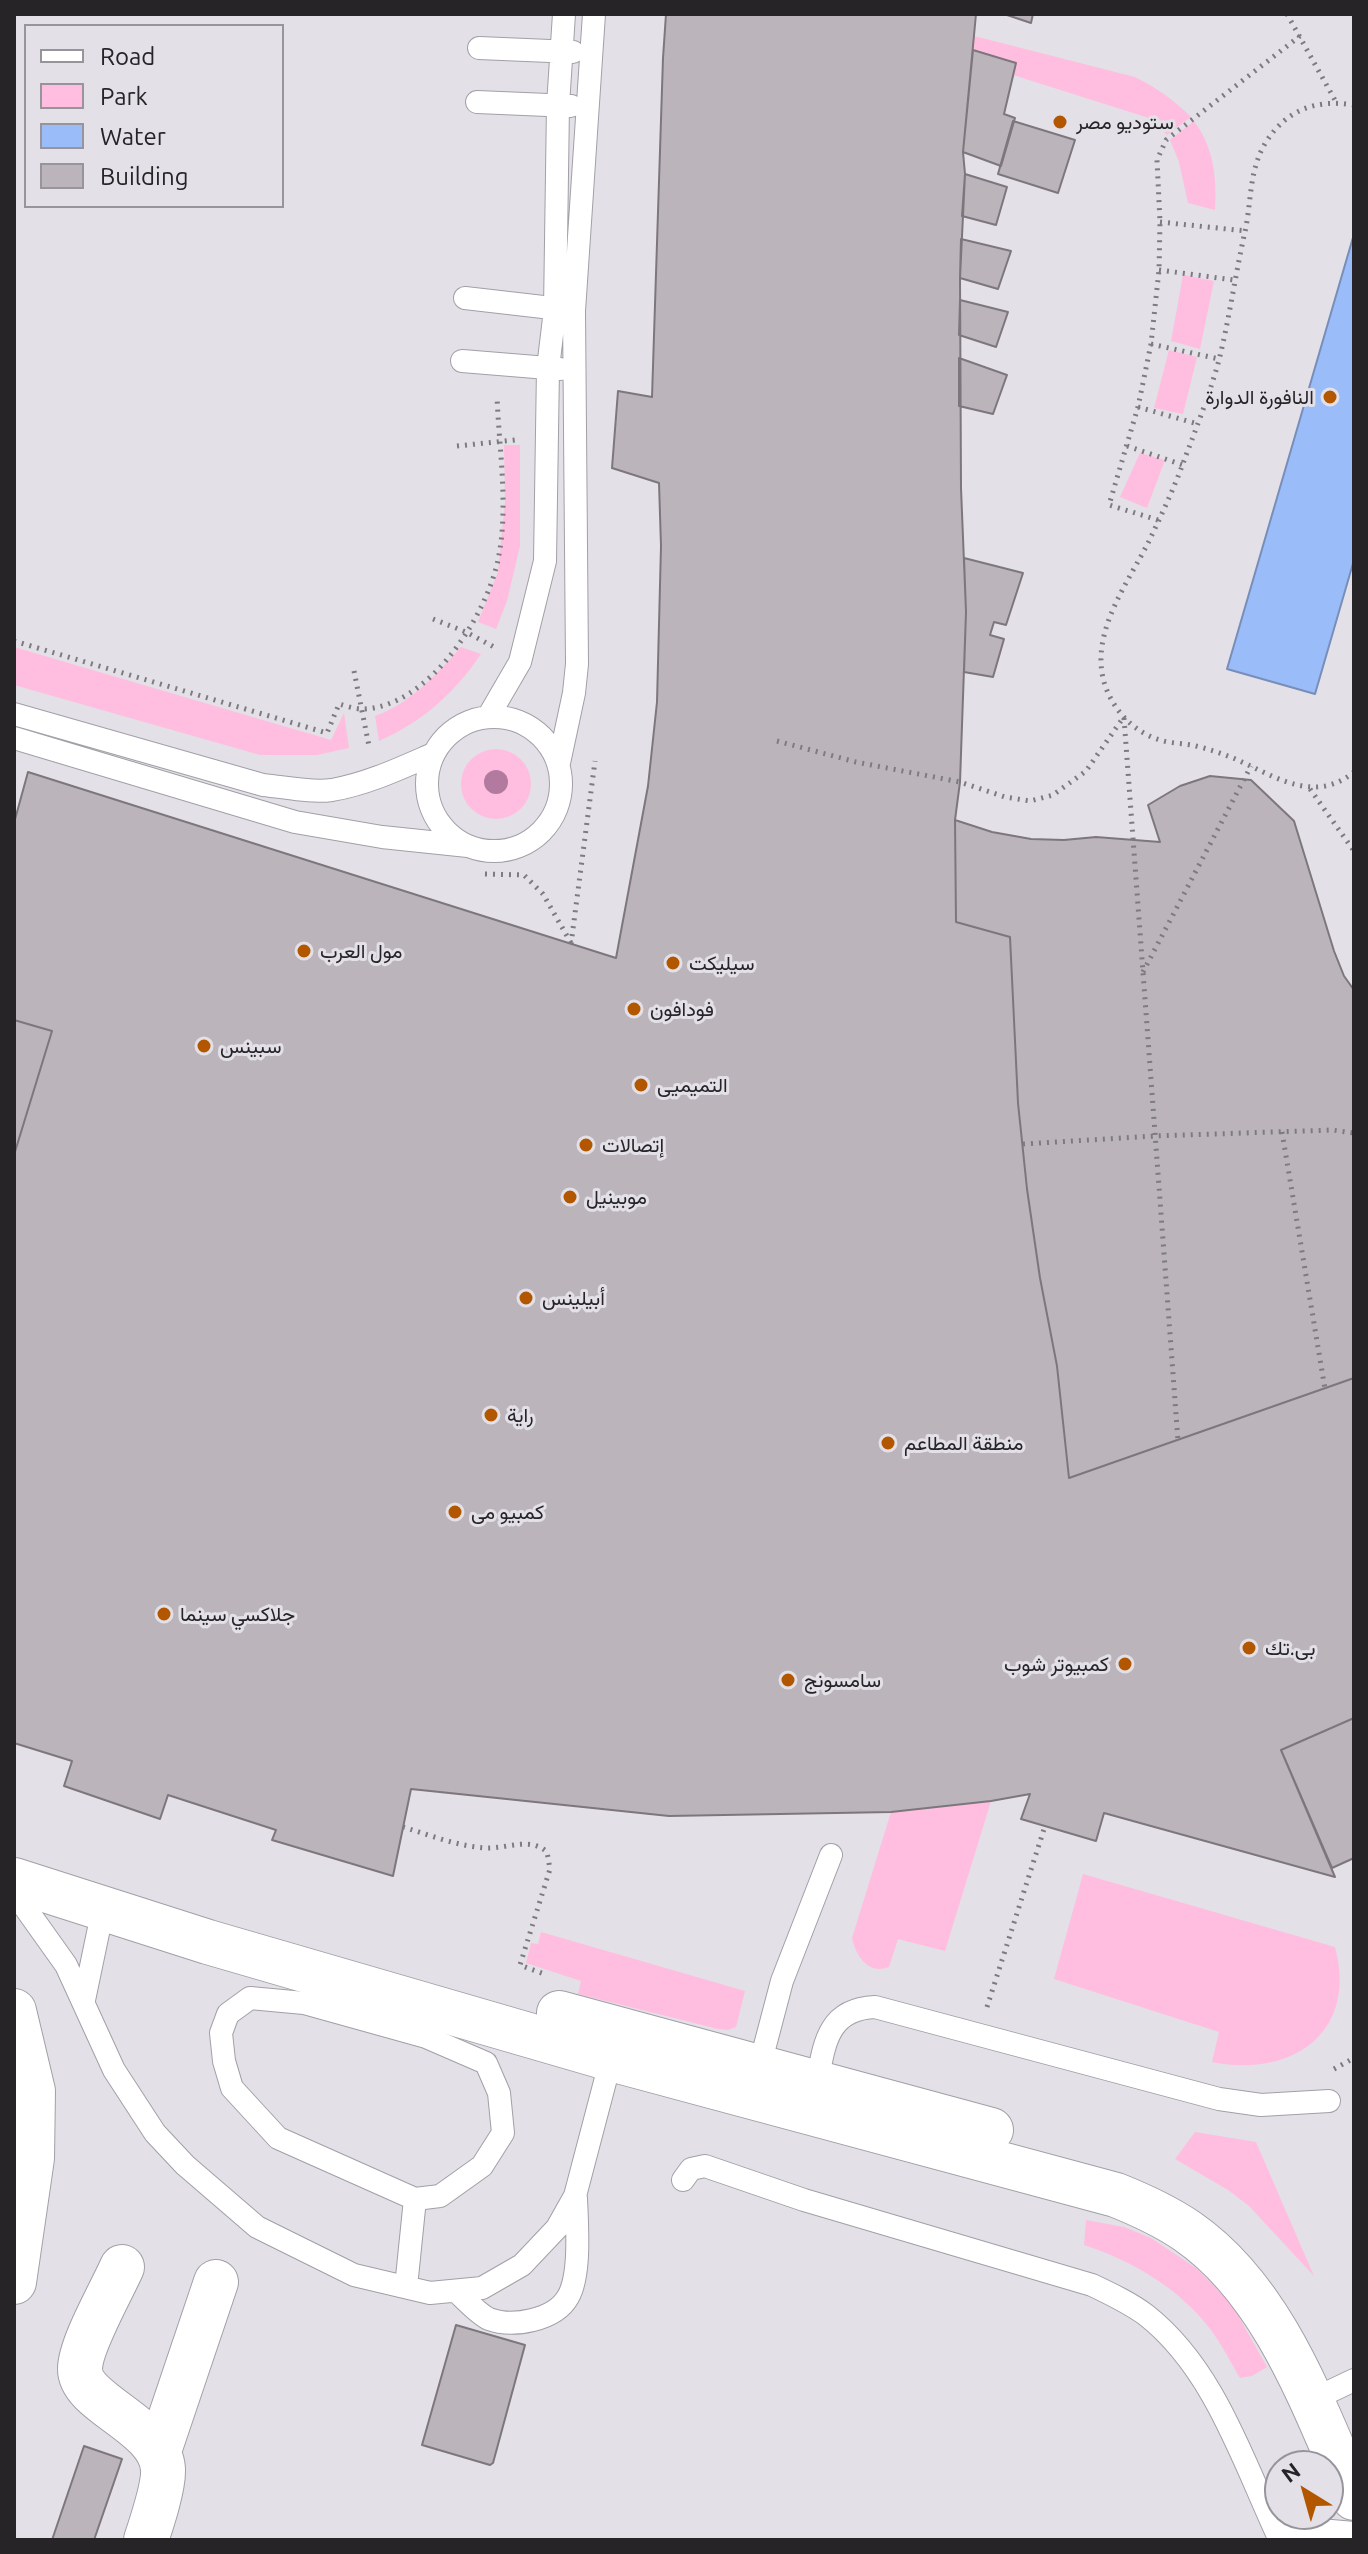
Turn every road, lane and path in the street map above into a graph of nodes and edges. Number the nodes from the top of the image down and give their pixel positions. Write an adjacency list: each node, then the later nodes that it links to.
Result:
1 (564, 14): 6 (lane)
2 (594, 14): 7 (lane)
3 (1287, 14): 4 (path)
4 (1300, 36): 9 (path); 13 (path)
5 (479, 48): 6 (lane)
6 (561, 52): 7 (lane); 10 (lane)
7 (590, 52): 12 (lane)
8 (477, 102): 10 (lane)
9 (1336, 102): 11 (path); 14 (path)
10 (558, 105): 12 (lane); 18 (lane)
11 (1354, 105)
12 (588, 108): 18 (lane)
13 (1160, 222): 14 (path); 15 (path)
14 (1246, 231): 16 (path)
15 (1159, 270): 16 (path); 19 (path)
16 (1234, 280): 20 (path)
17 (465, 298): 18 (lane)
18 (564, 310): 22 (lane); 23 (lane)
19 (1151, 344): 20 (path); 25 (path)
20 (1219, 359): 26 (path)
21 (462, 361): 22 (lane)
22 (548, 368): 23 (lane); 32 (lane)
23 (573, 370): 37 (lane)
24 (497, 396): 30 (path)
25 (1138, 407): 26 (path); 27 (path)
26 (1198, 424): 28 (path)
27 (1127, 446): 28 (path); 29 (path)
28 (1183, 465): 29 (path)
29 (1158, 520): 33 (path)
30 (14, 641)
31 (14, 714): 36 (lane)
32 (488, 717): 36 (lane); 37 (lane)
33 (1124, 717): 35 (path); 38 (path); 43 (path)
34 (14, 738): 41 (lane)
35 (777, 741)
36 (433, 754): 41 (lane)
37 (559, 763): 41 (lane)
38 (1251, 766): 40 (path); 43 (path)
39 (1354, 772): 40 (path)
40 (1310, 789): 42 (path)
41 (468, 846)
42 (1354, 851)
43 (1142, 973): 46 (path)
44 (1282, 1132): 45 (path); 46 (path); 48 (path)
45 (1354, 1133)
46 (1155, 1136): 47 (path); 49 (path)
47 (1023, 1144)
48 (1325, 1389)
49 (1178, 1441)
50 (1045, 1826): 60 (path)
51 (403, 1827): 59 (path)
52 (14, 1854): 59 (street)
53 (831, 1855): 62 (lane)
54 (14, 1880): 56 (street)
55 (14, 1892): 57 (lane)
56 (103, 1909): 57 (lane); 61 (street)
57 (84, 2000): 71 (lane)
58 (14, 2011): 69 (street)
59 (569, 2016): 62 (street)
60 (978, 2034): 63 (lane); 64 (lane)
61 (611, 2059): 62 (street); 66 (lane)
62 (755, 2081): 63 (street)
63 (815, 2097): 73 (street)
64 (1329, 2101)
65 (683, 2180): 77 (lane)
66 (575, 2196): 72 (lane); 72 (lane)
67 (415, 2199): 67 (lane); 71 (lane)
68 (122, 2267): 75 (street)
69 (14, 2282)
70 (216, 2282): 75 (street)
71 (406, 2287): 72 (lane)
72 (456, 2291)
73 (1332, 2391): 74 (street)
74 (1347, 2440): 76 (street)
75 (159, 2451): 79 (street)
76 (1354, 2498)
77 (1277, 2533): 78 (lane)
78 (1354, 2533)
79 (146, 2540)

